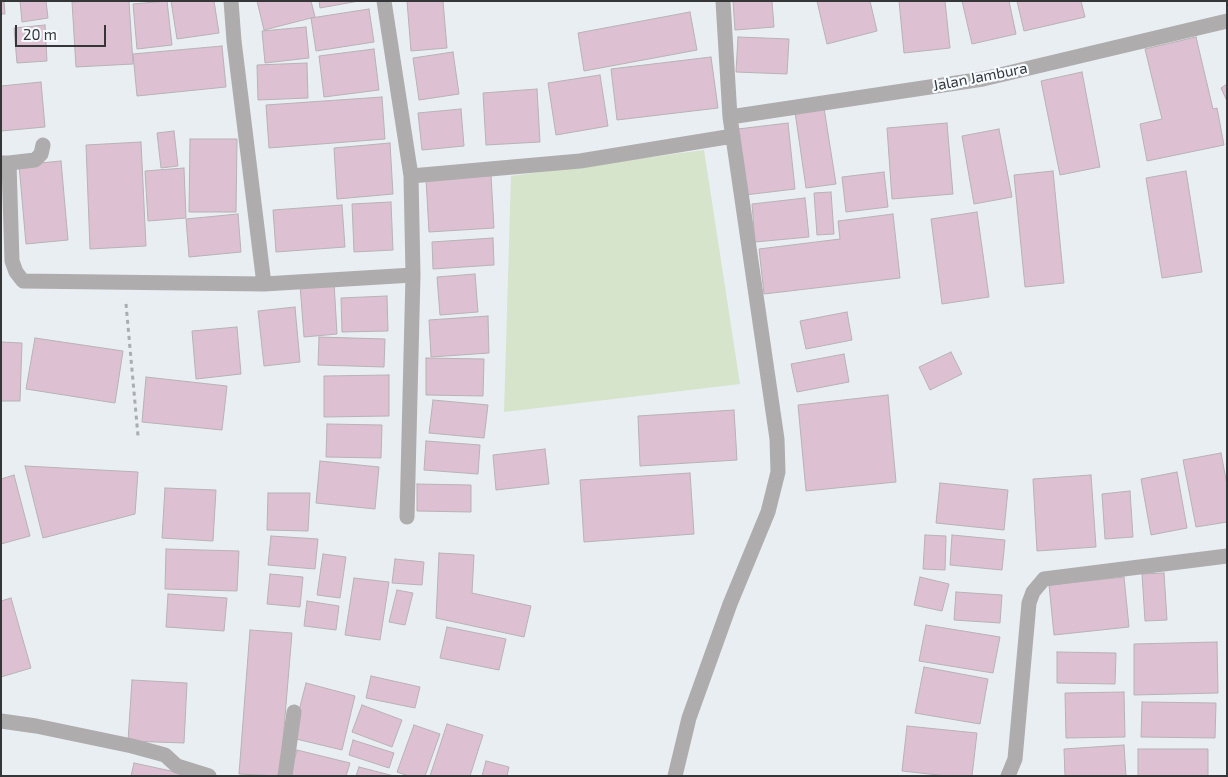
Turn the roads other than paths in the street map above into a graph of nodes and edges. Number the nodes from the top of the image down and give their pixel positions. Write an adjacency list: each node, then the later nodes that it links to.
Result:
1 (231, 1): 11 (street)
2 (384, 1): 9 (street)
3 (723, 1): 5 (street)
4 (1227, 21): 5 (street, Jalan Jambura)
5 (730, 116): 6 (street)
6 (734, 136): 9 (street); 19 (street)
7 (43, 145): 8 (street)
8 (5, 163): 11 (street)
9 (411, 176): 10 (street)
10 (413, 275): 11 (street); 12 (street)
11 (264, 284)
12 (408, 517)
13 (1227, 556): 16 (street)
14 (294, 712): 18 (street)
15 (1, 721): 17 (street)
16 (1015, 759): 20 (street); 21 (street)
17 (209, 776)
18 (285, 776)
19 (675, 776)
20 (1008, 776)
21 (1019, 776)

